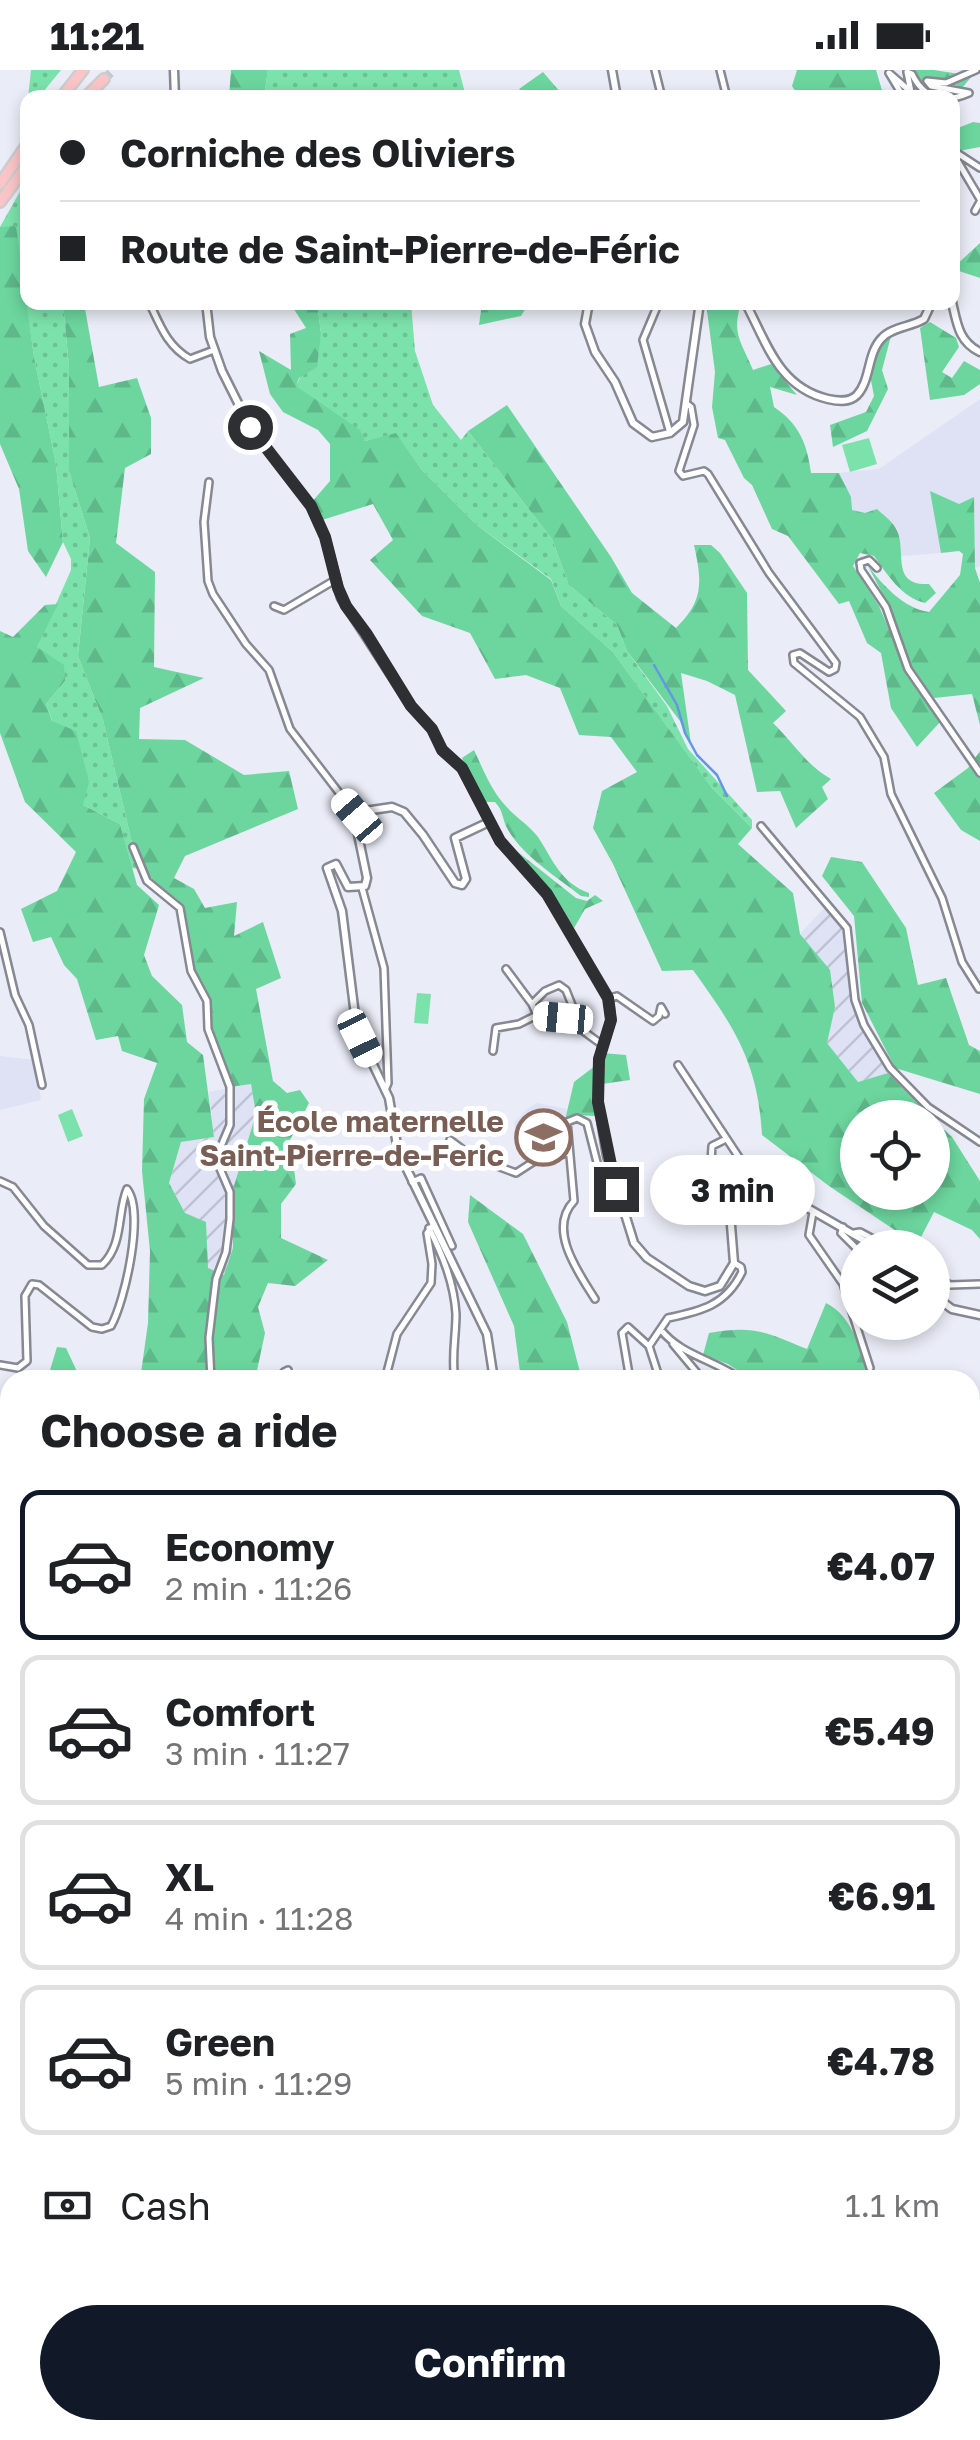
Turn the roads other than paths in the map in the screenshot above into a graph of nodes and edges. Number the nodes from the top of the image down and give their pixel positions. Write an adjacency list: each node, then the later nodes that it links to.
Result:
1 (83, 70): 4 (highway)
2 (976, 70): 10 (street)
3 (104, 80): 5 (highway)
4 (67, 90)
5 (93, 90)
6 (900, 90): 7 (street)
7 (906, 90)
8 (911, 90): 9 (street)
9 (920, 90)
10 (957, 90)
11 (20, 155): 14 (highway)
12 (960, 166): 15 (street)
13 (20, 175): 16 (highway)
14 (0, 184)
15 (980, 201): 17 (street)
16 (0, 202)
17 (975, 211)
18 (153, 310): 26 (street)
19 (207, 310): 26 (street)
20 (587, 310): 29 (street)
21 (656, 310): 29 (street)
22 (699, 310): 28 (street)
23 (749, 310): 24 (street)
24 (928, 310)
25 (954, 310): 27 (street)
26 (214, 350): 32 (street)
27 (980, 352)
28 (687, 404): 29 (street); 42 (street)
29 (670, 433)
30 (208, 482): 35 (street)
31 (877, 568): 34 (street)
32 (336, 580): 33 (street); 36 (street)
33 (274, 606)
34 (980, 772)
35 (357, 816): 36 (street); 39 (street)
36 (489, 822): 43 (street)
37 (760, 826): 55 (street)
38 (133, 848): 79 (street)
39 (362, 888): 52 (street); 52 (street)
40 (0, 932): 51 (street)
41 (506, 969): 44 (street)
42 (979, 989)
43 (608, 998): 46 (street); 48 (street)
44 (532, 1004): 45 (street); 47 (street)
45 (572, 1006)
46 (665, 1014)
47 (537, 1015): 48 (street); 49 (street)
48 (603, 1045): 59 (street)
49 (492, 1050)
50 (678, 1065): 53 (street)
51 (42, 1085)
52 (386, 1090): 60 (street)
53 (726, 1139): 57 (street); 61 (street)
54 (450, 1140): 56 (street)
55 (980, 1142)
56 (568, 1153): 59 (street); 71 (street)
57 (696, 1180)
58 (0, 1181): 77 (street)
59 (614, 1181): 68 (street)
60 (412, 1182): 63 (street); 67 (street)
61 (760, 1182): 62 (street); 68 (street)
62 (814, 1212): 64 (street); 78 (street)
63 (432, 1226): 80 (street); 81 (street); 82 (street)
64 (843, 1227): 65 (street); 66 (street)
65 (842, 1230)
66 (848, 1230)
67 (452, 1246)
68 (734, 1264): 74 (street)
69 (950, 1284): 70 (street)
70 (980, 1284)
71 (594, 1300)
72 (950, 1308): 73 (street)
73 (980, 1315)
74 (660, 1329): 75 (street); 76 (street)
75 (672, 1342): 85 (street); 86 (street)
76 (649, 1346): 83 (street); 84 (street)
77 (0, 1365)
78 (870, 1368)
79 (211, 1370)
80 (387, 1370)
81 (454, 1370)
82 (492, 1370)
83 (628, 1370)
84 (657, 1370)
85 (695, 1370)
86 (728, 1370)

